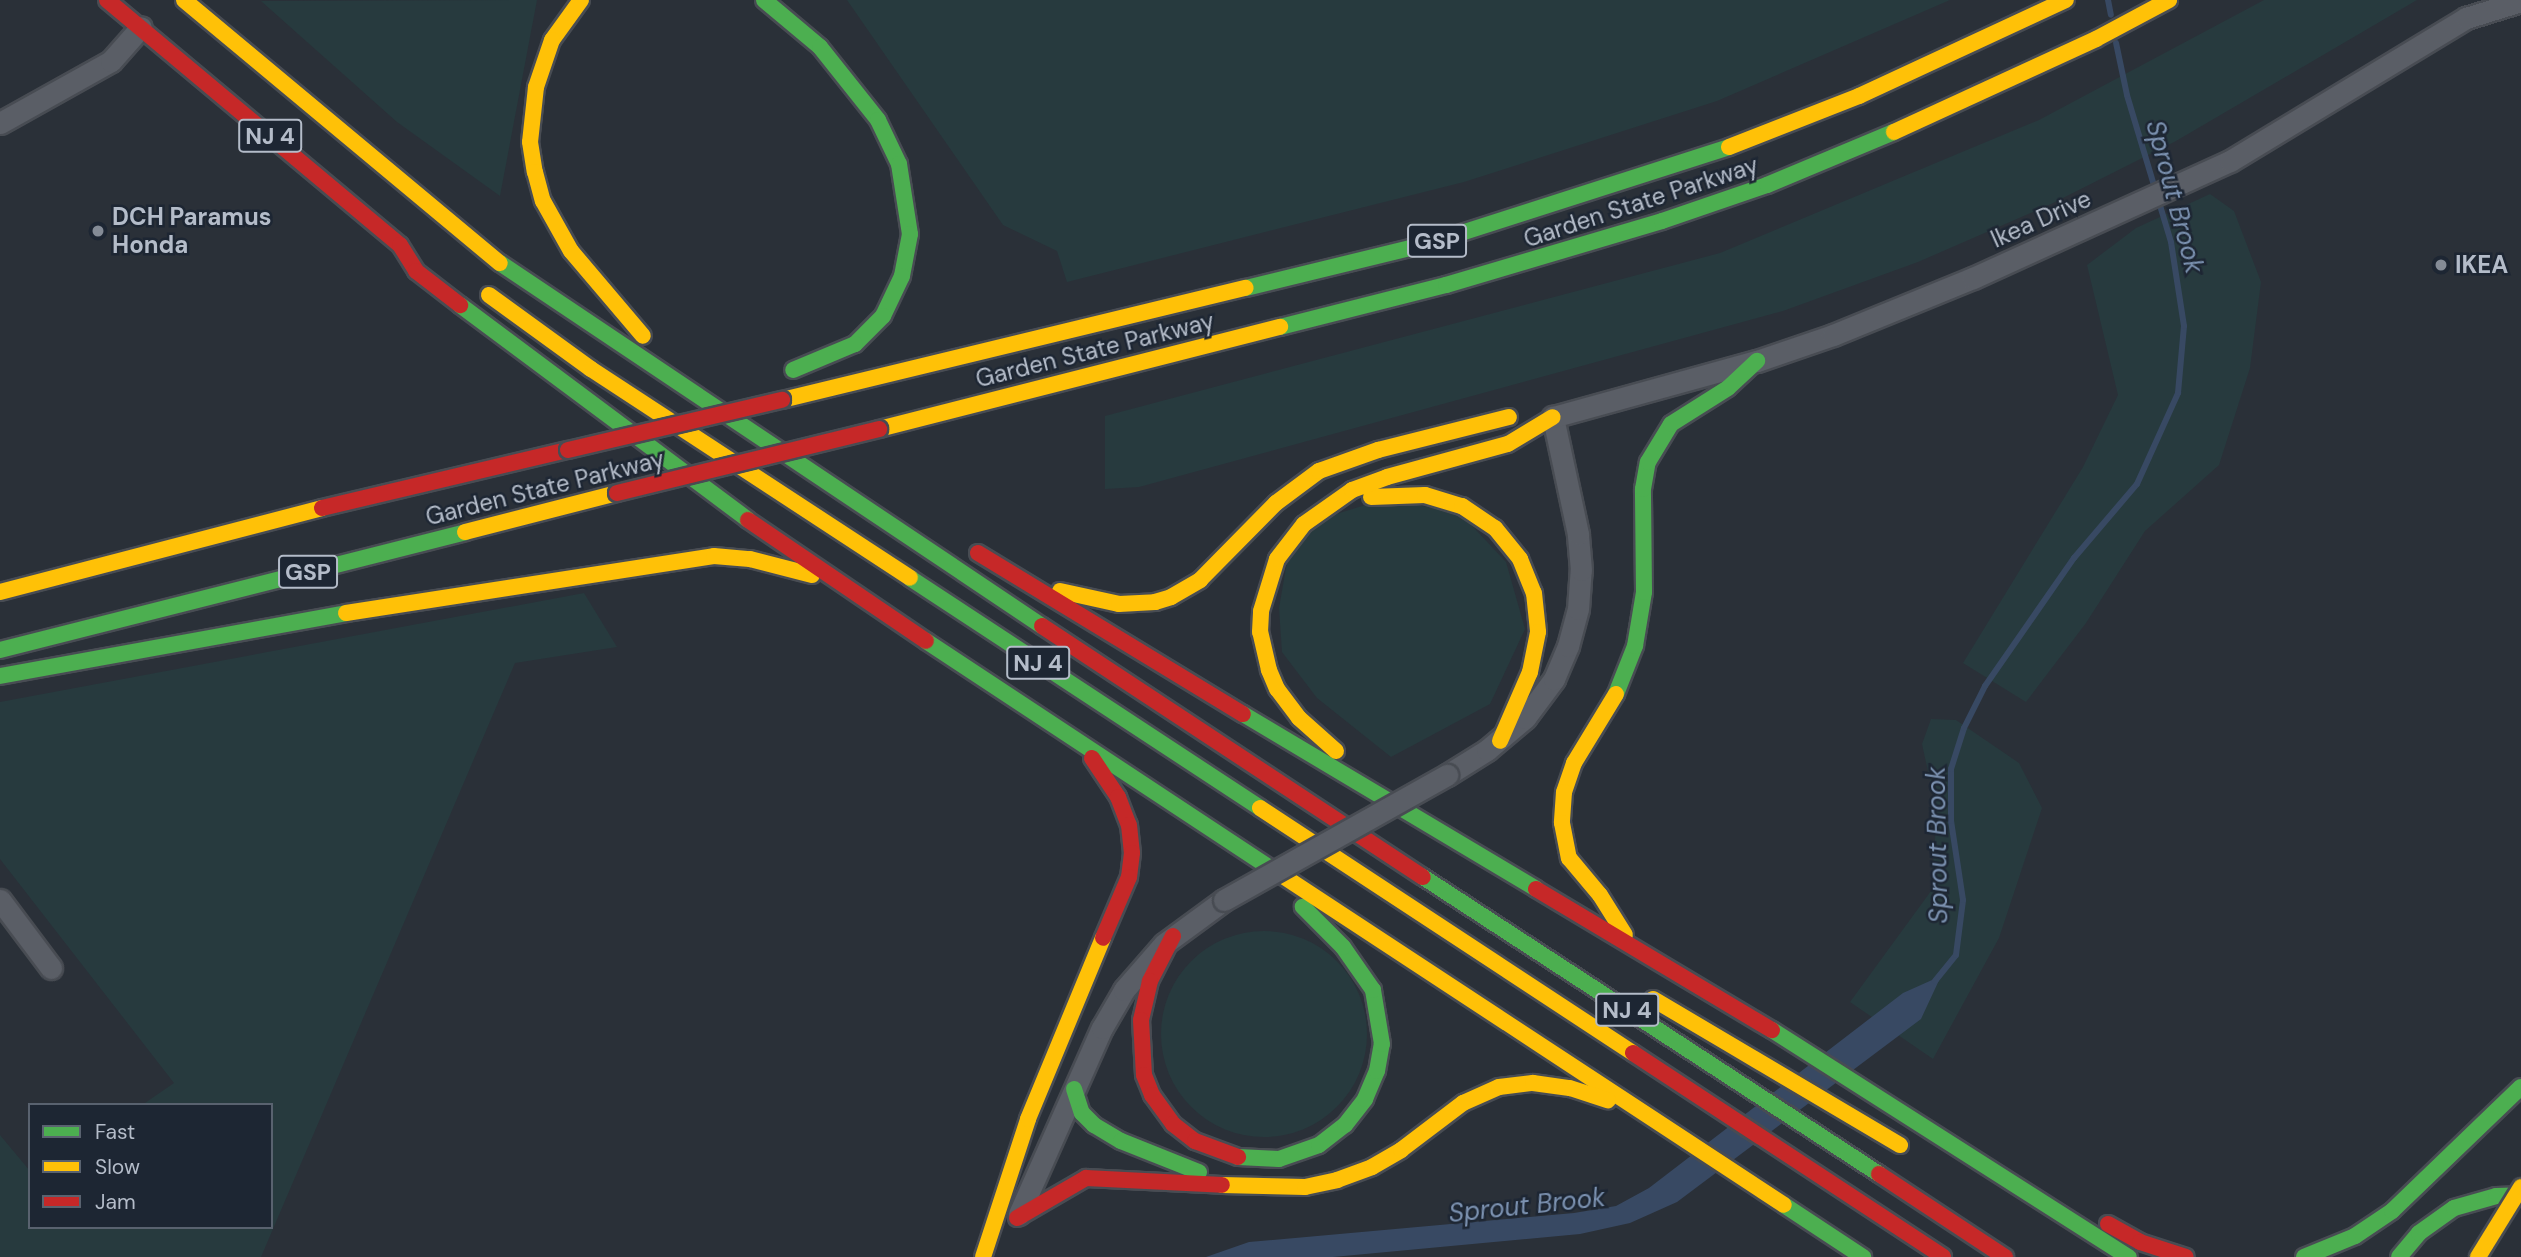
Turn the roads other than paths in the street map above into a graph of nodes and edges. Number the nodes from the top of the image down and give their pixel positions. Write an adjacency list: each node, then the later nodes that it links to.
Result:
1 (107, 0): 8 (highway, NJ 4)
2 (184, 0): 10 (highway, NJ 4)
3 (581, 0): 15 (highway)
4 (764, 0): 17 (highway)
5 (2066, 0): 17 (highway, Garden State Parkway / GSP, bridge)
6 (2169, 0): 27 (highway, Garden State Parkway / GSP, bridge)
7 (2521, 1): 16 (street, Ikea Drive)
8 (141, 27): 9 (street); 11 (highway, NJ 4)
9 (0, 123)
10 (441, 213): 13 (highway); 36 (highway, NJ 4)
11 (400, 245): 12 (highway, NJ 4); 24 (highway)
12 (419, 250)
13 (513, 252)
14 (472, 284): 52 (highway, NJ 4)
15 (597, 306)
16 (1757, 361): 18 (street, Ikea Drive); 35 (highway)
17 (735, 403): 19 (highway); 26 (highway, Garden State Parkway / GSP, bridge)
18 (1553, 417): 22 (highway); 25 (highway); 29 (street)
19 (768, 418)
20 (790, 432): 21 (highway)
21 (836, 462)
22 (1319, 512): 29 (highway); 31 (highway)
23 (962, 543): 25 (highway)
24 (832, 580): 28 (highway); 30 (highway)
25 (1020, 580): 31 (highway)
26 (0, 592)
27 (0, 650)
28 (0, 676)
29 (1500, 741): 34 (street, bridge)
30 (1082, 745): 32 (highway); 49 (highway)
31 (1427, 825): 35 (highway)
32 (1247, 851): 34 (highway); 42 (highway)
33 (0, 900): 37 (street)
34 (1173, 936): 41 (street)
35 (1630, 943): 43 (highway)
36 (1549, 957): 38 (highway); 53 (highway, NJ 4)
37 (51, 968)
38 (1594, 970)
39 (1642, 993): 44 (highway)
40 (2521, 1087): 56 (highway)
41 (1074, 1089): 45 (highway); 48 (street)
42 (1640, 1110): 45 (highway); 51 (highway)
43 (1951, 1145): 54 (highway); 55 (highway)
44 (1910, 1151)
45 (1226, 1184): 48 (highway)
46 (2521, 1187): 58 (highway, bridge)
47 (2521, 1195): 57 (highway)
48 (1017, 1218): 50 (street)
49 (983, 1257)
50 (992, 1257)
51 (1863, 1257)
52 (1943, 1257)
53 (2005, 1257)
54 (2129, 1257)
55 (2186, 1257)
56 (2304, 1257)
57 (2399, 1257)
58 (2478, 1257)

